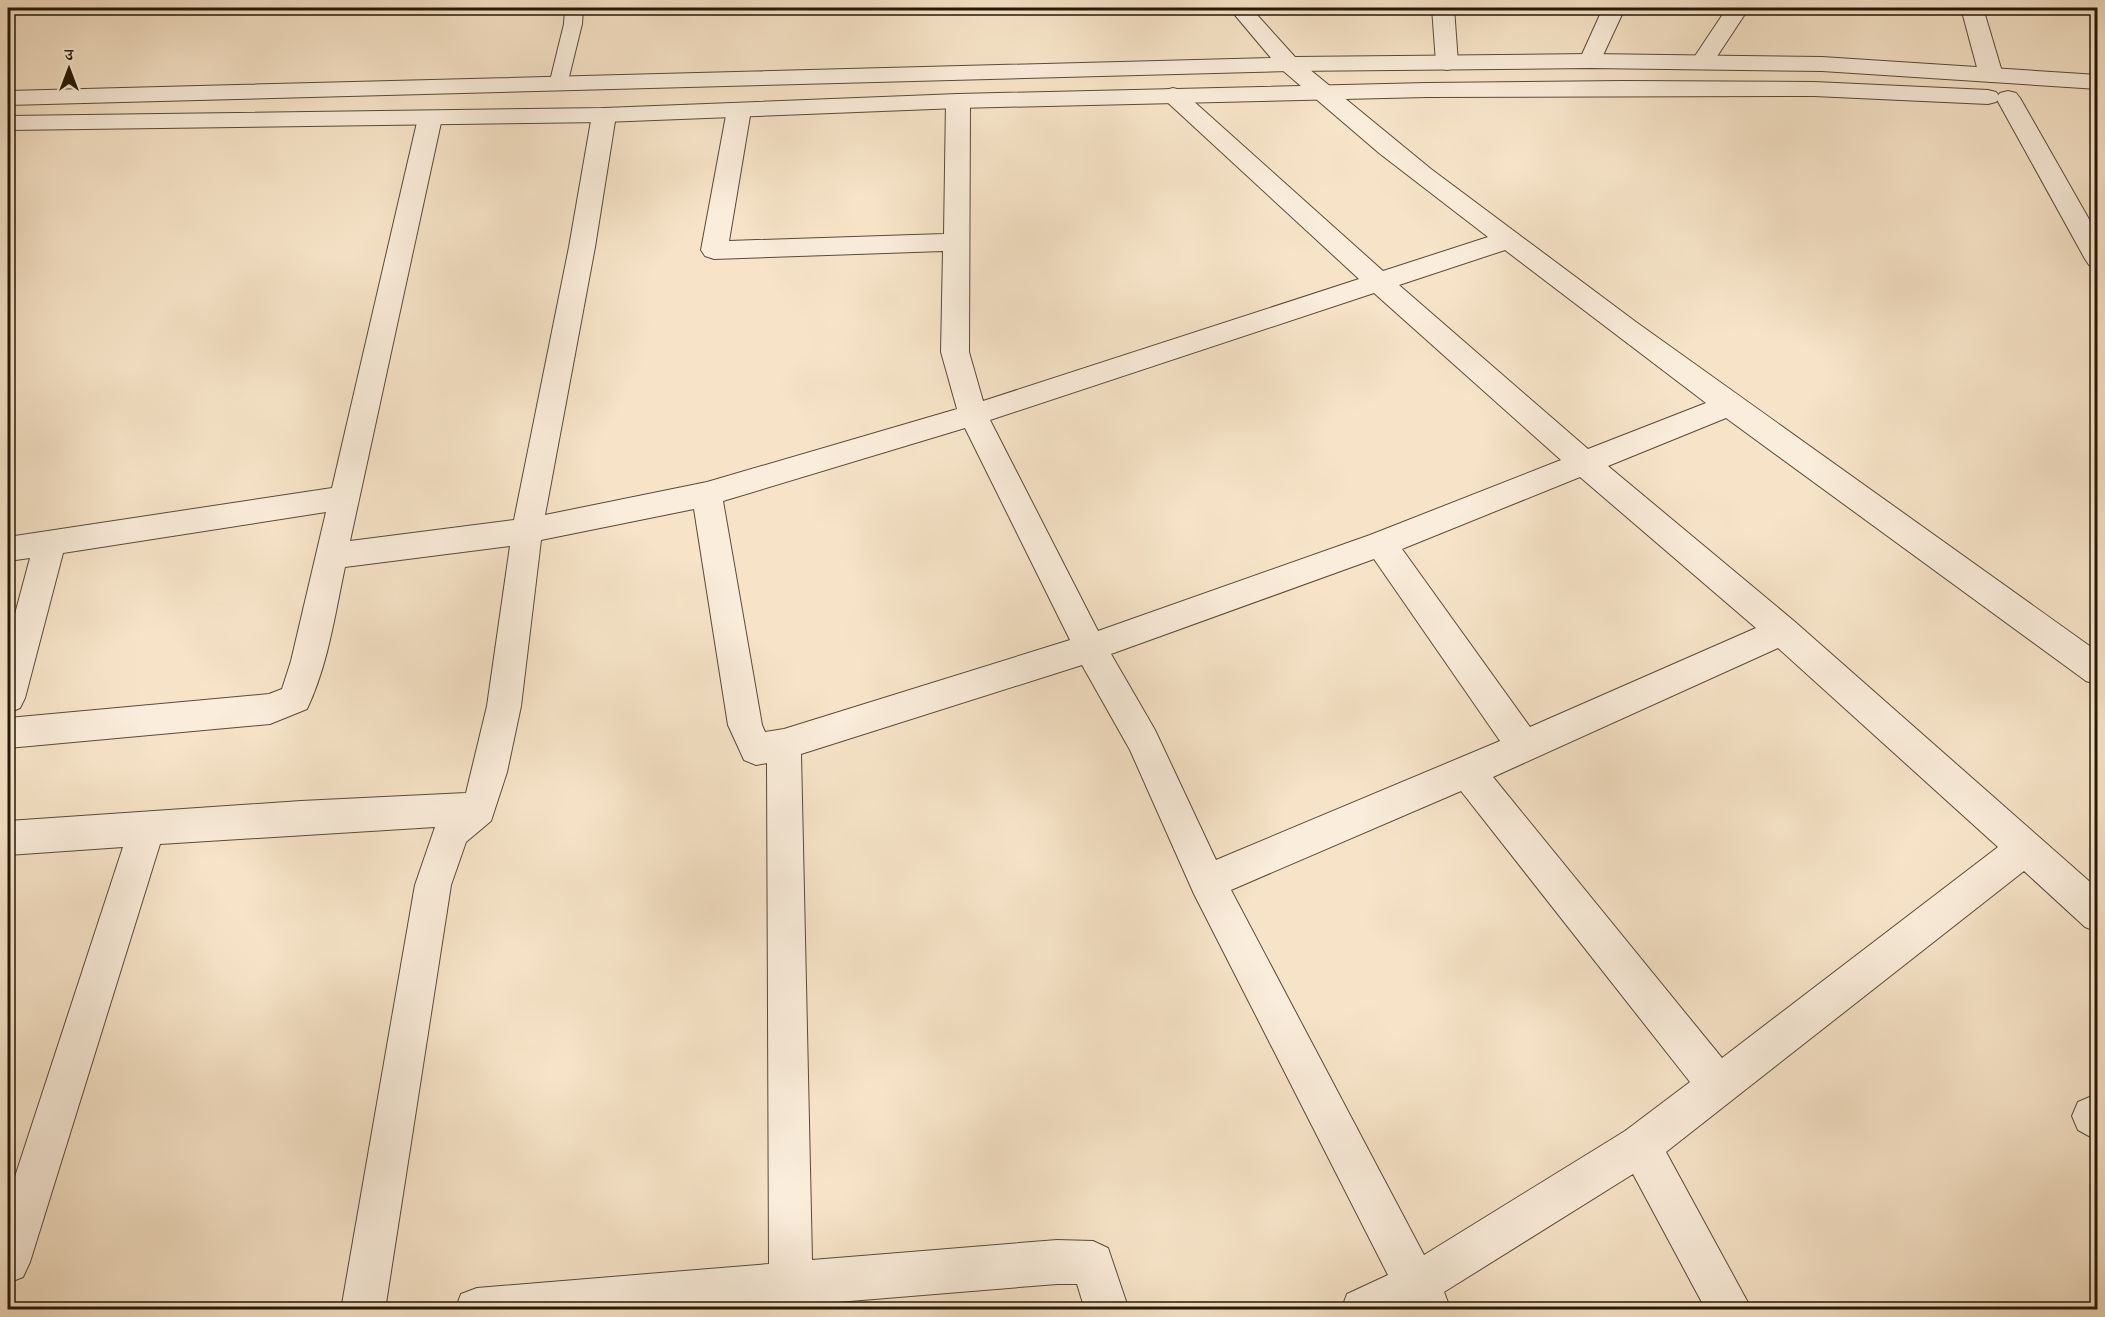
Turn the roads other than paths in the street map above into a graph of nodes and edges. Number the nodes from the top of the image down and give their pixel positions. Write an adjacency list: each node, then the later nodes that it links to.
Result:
1 (574, 8): 13 (lane)
2 (1240, 8): 10 (street)
3 (1443, 8): 9 (street)
4 (1614, 8): 7 (street)
5 (1738, 8): 8 (street)
6 (1972, 8): 11 (street)
7 (1590, 61): 8 (street); 9 (street)
8 (1702, 62): 11 (street)
9 (1447, 63): 10 (street)
10 (1289, 64): 13 (street); 14 (street)
11 (1991, 75): 12 (street)
12 (2097, 82)
13 (558, 85): 16 (street)
14 (1320, 92): 15 (street); 17 (street); 24 (street)
15 (1173, 95): 18 (street); 27 (street)
16 (8, 98)
17 (2008, 98): 19 (street); 26 (street)
18 (958, 101): 20 (street); 25 (street)
19 (2097, 103)
20 (739, 110): 21 (street); 25 (street)
21 (604, 115): 22 (street); 33 (street)
22 (430, 118): 23 (street); 32 (street)
23 (8, 123)
24 (1508, 240): 27 (street); 28 (street)
25 (956, 242): 29 (street)
26 (2097, 259)
27 (1379, 283): 29 (street); 30 (street)
28 (1727, 406): 30 (street); 40 (street)
29 (973, 415): 31 (street); 39 (street)
30 (1583, 462): 35 (street); 38 (street)
31 (707, 494): 33 (street); 43 (street)
32 (343, 498): 34 (street); 37 (street)
33 (527, 531): 37 (street); 46 (street)
34 (50, 543): 36 (street); 41 (street)
35 (1382, 544): 39 (street); 44 (street)
36 (8, 549)
37 (331, 556): 42 (street)
38 (1782, 631): 44 (street); 49 (street)
39 (1090, 648): 43 (street); 50 (street)
40 (2097, 671)
41 (8, 698)
42 (8, 733)
43 (784, 744): 55 (street)
44 (1524, 747): 45 (street)
45 (1467, 772): 50 (street); 52 (street)
46 (478, 808): 47 (street); 57 (street)
47 (147, 830): 48 (street); 54 (street)
48 (8, 838)
49 (2023, 850): 51 (street); 52 (street)
50 (1207, 882): 56 (street)
51 (2097, 914)
52 (1719, 1086): 53 (street)
53 (1640, 1146): 56 (street); 61 (street)
54 (8, 1262)
55 (791, 1297): 58 (street); 59 (street)
56 (1423, 1297): 60 (street)
57 (363, 1310)
58 (477, 1310)
59 (1107, 1310)
60 (1364, 1310)
61 (1730, 1310)

